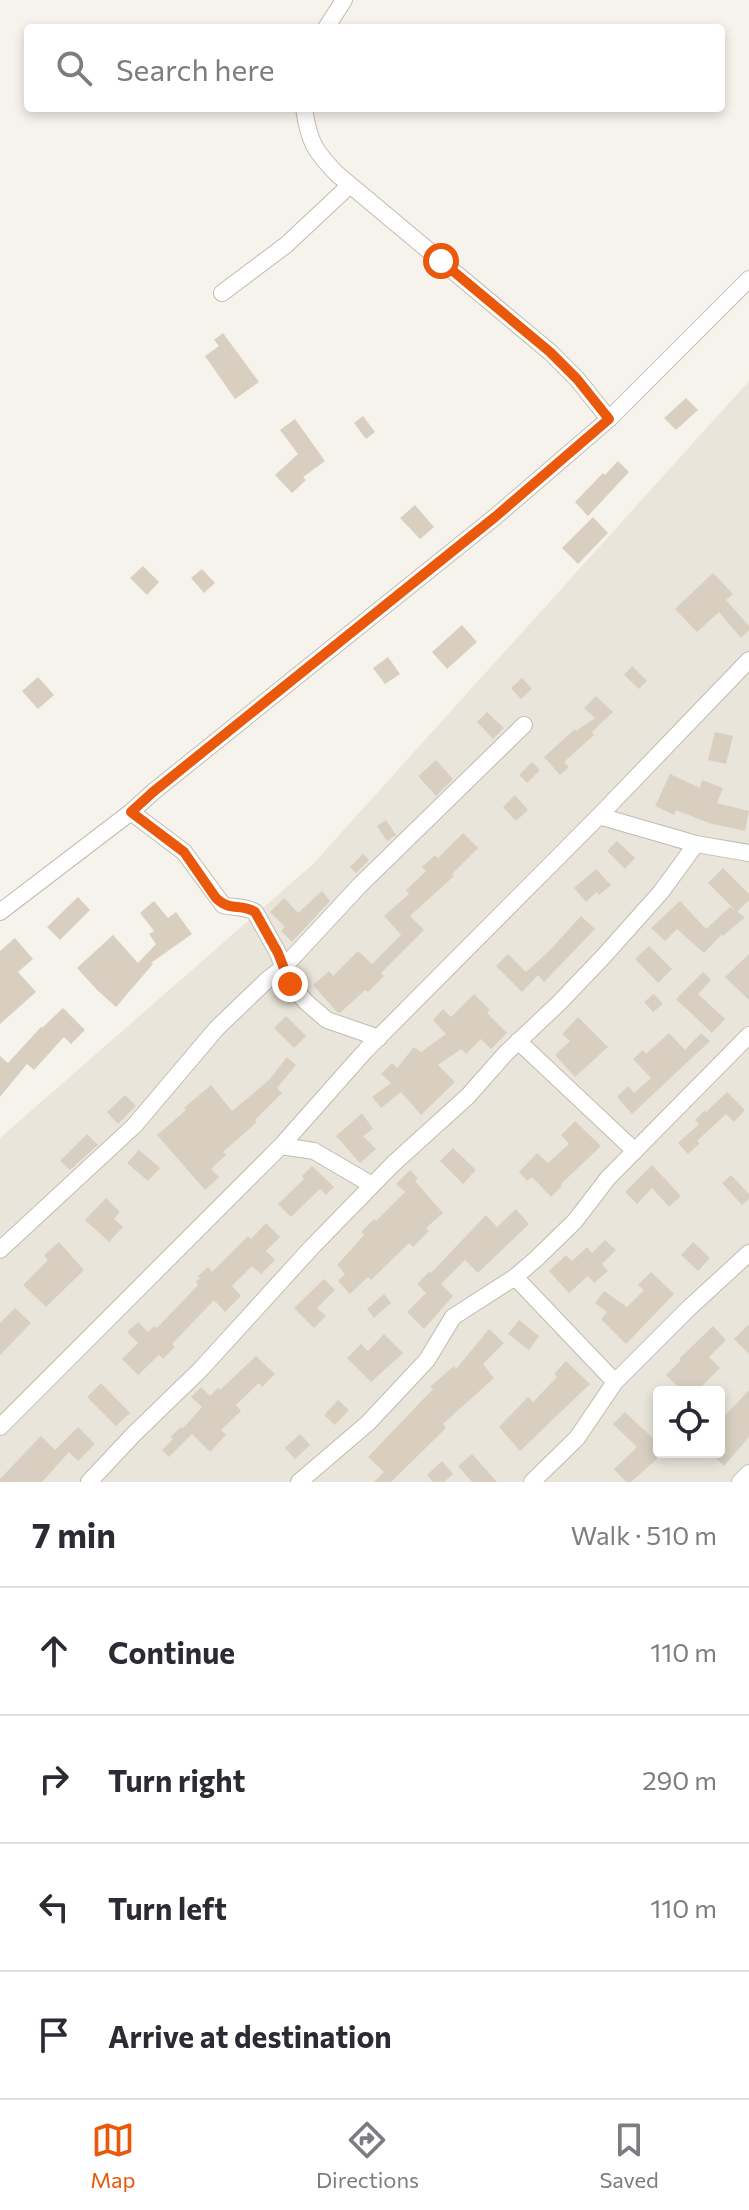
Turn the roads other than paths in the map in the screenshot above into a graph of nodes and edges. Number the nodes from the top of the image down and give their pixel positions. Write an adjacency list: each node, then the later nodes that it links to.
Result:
1 (344, 0): 2 (street)
2 (329, 24)
3 (305, 112): 4 (street)
4 (349, 186): 6 (street); 7 (street)
5 (749, 279): 7 (street)
6 (222, 293)
7 (609, 419): 10 (street)
8 (745, 669): 11 (street)
9 (524, 725): 15 (street)
10 (131, 812): 14 (street); 15 (street)
11 (599, 816): 12 (street); 17 (street)
12 (696, 844): 13 (street); 18 (street)
13 (749, 853)
14 (0, 912)
15 (283, 968): 17 (street); 22 (street)
16 (749, 1035): 20 (street)
17 (379, 1038): 19 (street)
18 (518, 1041): 20 (street); 21 (street)
19 (281, 1146): 21 (street); 26 (street)
20 (635, 1151): 24 (street)
21 (372, 1185): 28 (street)
22 (0, 1250)
23 (749, 1253): 25 (street)
24 (515, 1277): 25 (street); 29 (street)
25 (615, 1382): 30 (street)
26 (0, 1427)
27 (749, 1473): 31 (street)
28 (89, 1482)
29 (299, 1482)
30 (532, 1482)
31 (740, 1482)

